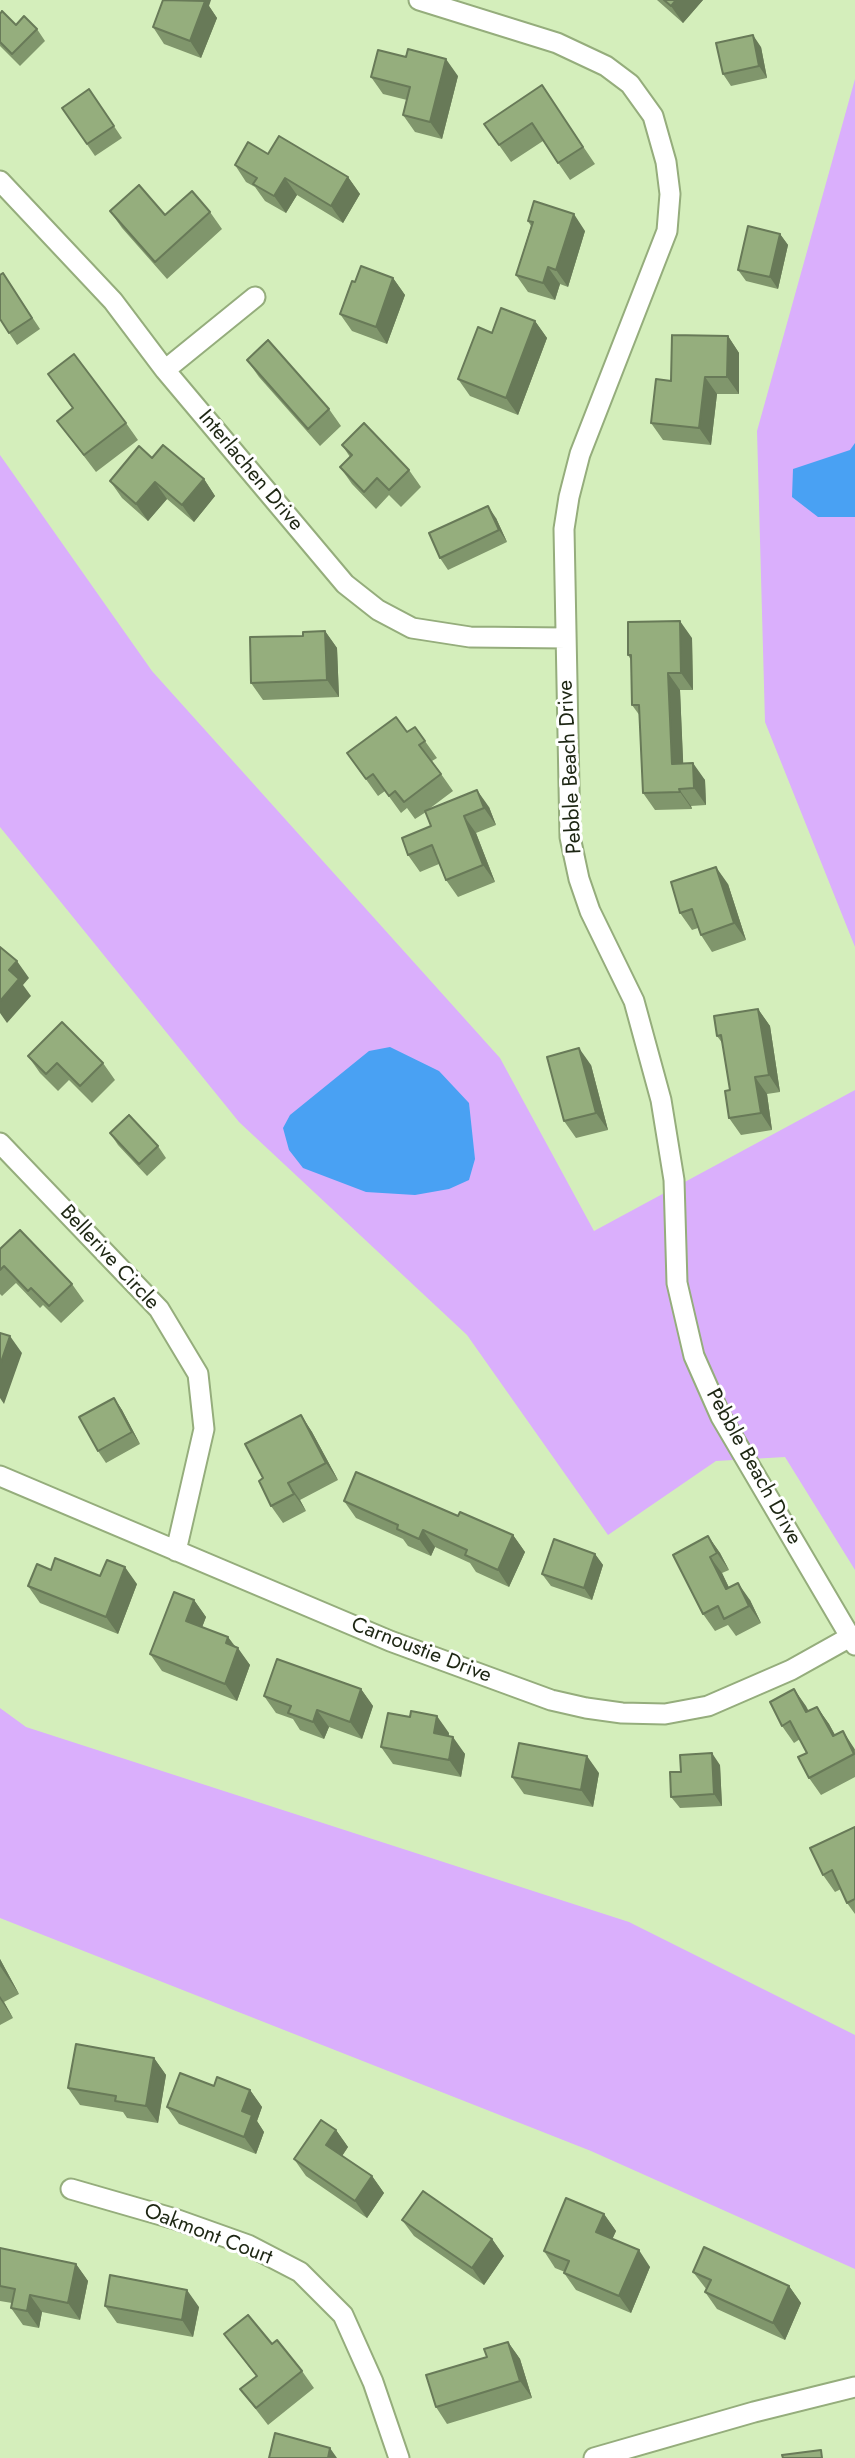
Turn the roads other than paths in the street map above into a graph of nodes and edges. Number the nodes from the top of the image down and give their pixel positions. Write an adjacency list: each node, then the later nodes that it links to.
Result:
1 (419, 0): 5 (street, Pebble Beach Drive)
2 (0, 181): 4 (street, Interlachen Drive)
3 (256, 298): 4 (street)
4 (165, 370): 5 (street, Interlachen Drive)
5 (566, 638): 9 (street, Pebble Beach Drive)
6 (0, 1143): 8 (street, Bellerive Circle)
7 (0, 1476): 8 (street, Carnoustie Drive)
8 (176, 1550): 9 (street, Carnoustie Drive)
9 (853, 1641)
10 (71, 2189): 12 (street, Oakmont Court)
11 (855, 2387): 13 (street)
12 (399, 2458)
13 (594, 2458)

